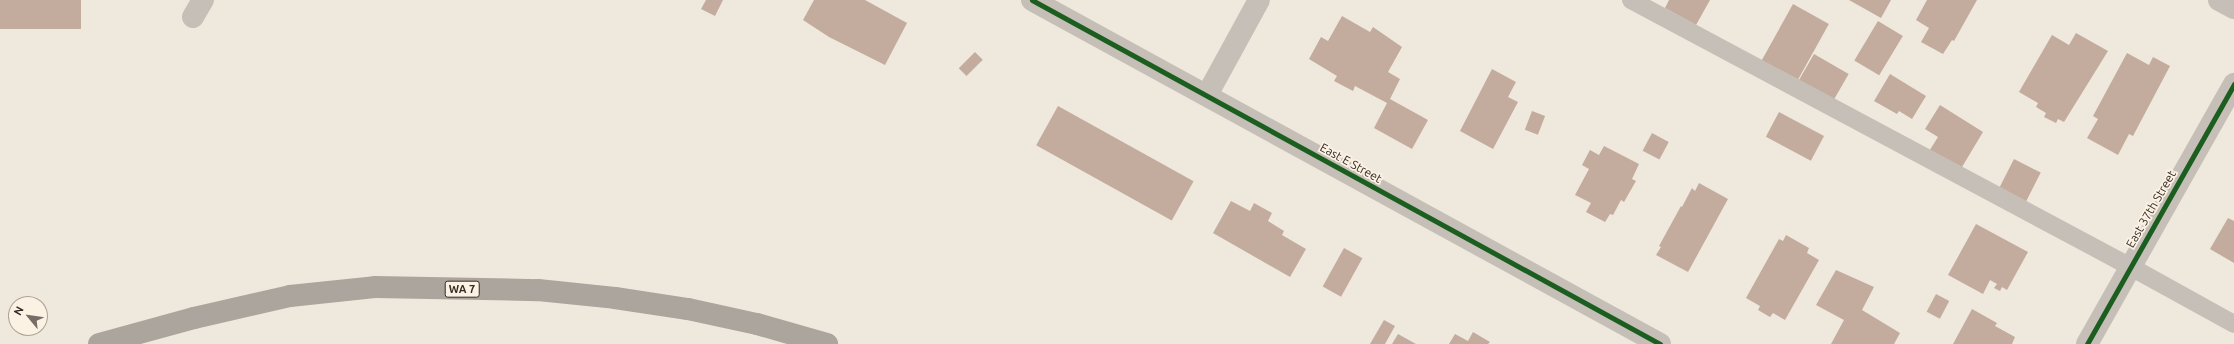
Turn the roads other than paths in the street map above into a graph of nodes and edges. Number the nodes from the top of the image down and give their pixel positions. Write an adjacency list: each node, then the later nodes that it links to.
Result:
1 (1032, 0): 7 (street, East E Street)
2 (1259, 0): 7 (street)
3 (1631, 0): 8 (lane)
4 (2219, 0): 5 (street)
5 (2234, 8)
6 (2234, 84): 8 (street, East 37th Street)
7 (1207, 95): 12 (street, East E Street)
8 (2129, 266): 9 (lane); 13 (street, East 37th Street)
9 (2234, 324)
10 (99, 344): 11 (highway, WA 7)
11 (827, 344)
12 (1660, 344)
13 (2087, 344)

